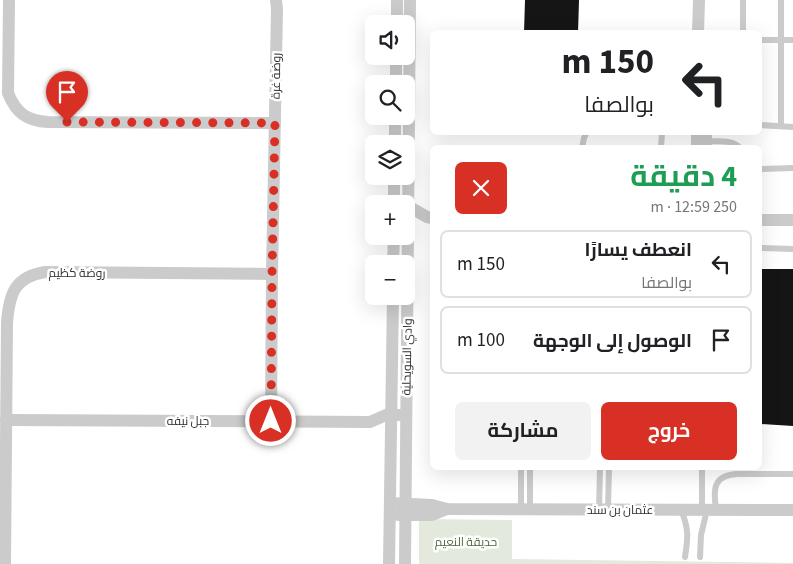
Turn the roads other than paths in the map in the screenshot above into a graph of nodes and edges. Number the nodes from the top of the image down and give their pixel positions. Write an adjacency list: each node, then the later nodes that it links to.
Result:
1 (9, 0): 16 (street)
2 (276, 0): 16 (street, روضة غرة)
3 (397, 0): 9 (street)
4 (410, 0): 24 (street, وادي السويحلية)
5 (699, 0): 10 (street)
6 (707, 0): 11 (street)
7 (743, 0): 12 (lane)
8 (780, 0): 14 (lane)
9 (397, 15)
10 (698, 30)
11 (707, 30)
12 (743, 30)
13 (762, 40): 14 (lane)
14 (780, 40): 15 (lane); 18 (lane)
15 (793, 40)
16 (275, 123): 32 (street, روضة غرة)
17 (762, 125): 18 (lane)
18 (781, 126): 19 (lane)
19 (793, 127)
20 (703, 140): 21 (lane)
21 (738, 145)
22 (793, 168): 23 (lane)
23 (762, 169)
24 (407, 195)
25 (415, 210): 26 (street)
26 (430, 218)
27 (762, 220): 28 (street)
28 (793, 220)
29 (407, 245): 36 (street, وادي السويحلية)
30 (762, 248): 31 (lane)
31 (793, 249)
32 (272, 274): 34 (street, روضة كظيم); 38 (street, روضة غرة)
33 (393, 305): 35 (street, وادي السويحلية)
34 (3, 323): 37 (street, روضة كظيم)
35 (392, 415): 36 (street, جبل نيفه); 39 (street, جبل نيفه); 40 (street, وادي السويحلية)
36 (406, 415): 41 (street, وادي السويحلية)
37 (6, 420): 38 (street, جبل نيفه); 57 (street, روضة كظيم)
38 (271, 421): 39 (street, جبل نيفه)
39 (370, 422): 40 (street, جبل نيفه)
40 (392, 431): 41 (street, جبل نيفه); 48 (street, وادي السويحلية)
41 (406, 431): 49 (street, وادي السويحلية)
42 (521, 470): 51 (lane)
43 (530, 470): 51 (lane)
44 (600, 470): 52 (lane)
45 (609, 470): 52 (lane)
46 (702, 470): 50 (lane)
47 (793, 474): 50 (lane)
48 (390, 509): 49 (street, عثمان بن سند); 58 (street, وادي السويحلية)
49 (406, 509): 51 (street, عثمان بن سند); 59 (street, وادي السويحلية)
50 (709, 509): 53 (street, عثمان بن سند); 54 (street, عثمان بن سند); 56 (lane)
51 (526, 510): 52 (street, عثمان بن سند)
52 (603, 510): 53 (street, عثمان بن سند)
53 (681, 510): 55 (lane)
54 (793, 510)
55 (686, 557)
56 (700, 557)
57 (5, 564)
58 (389, 564)
59 (405, 564)

